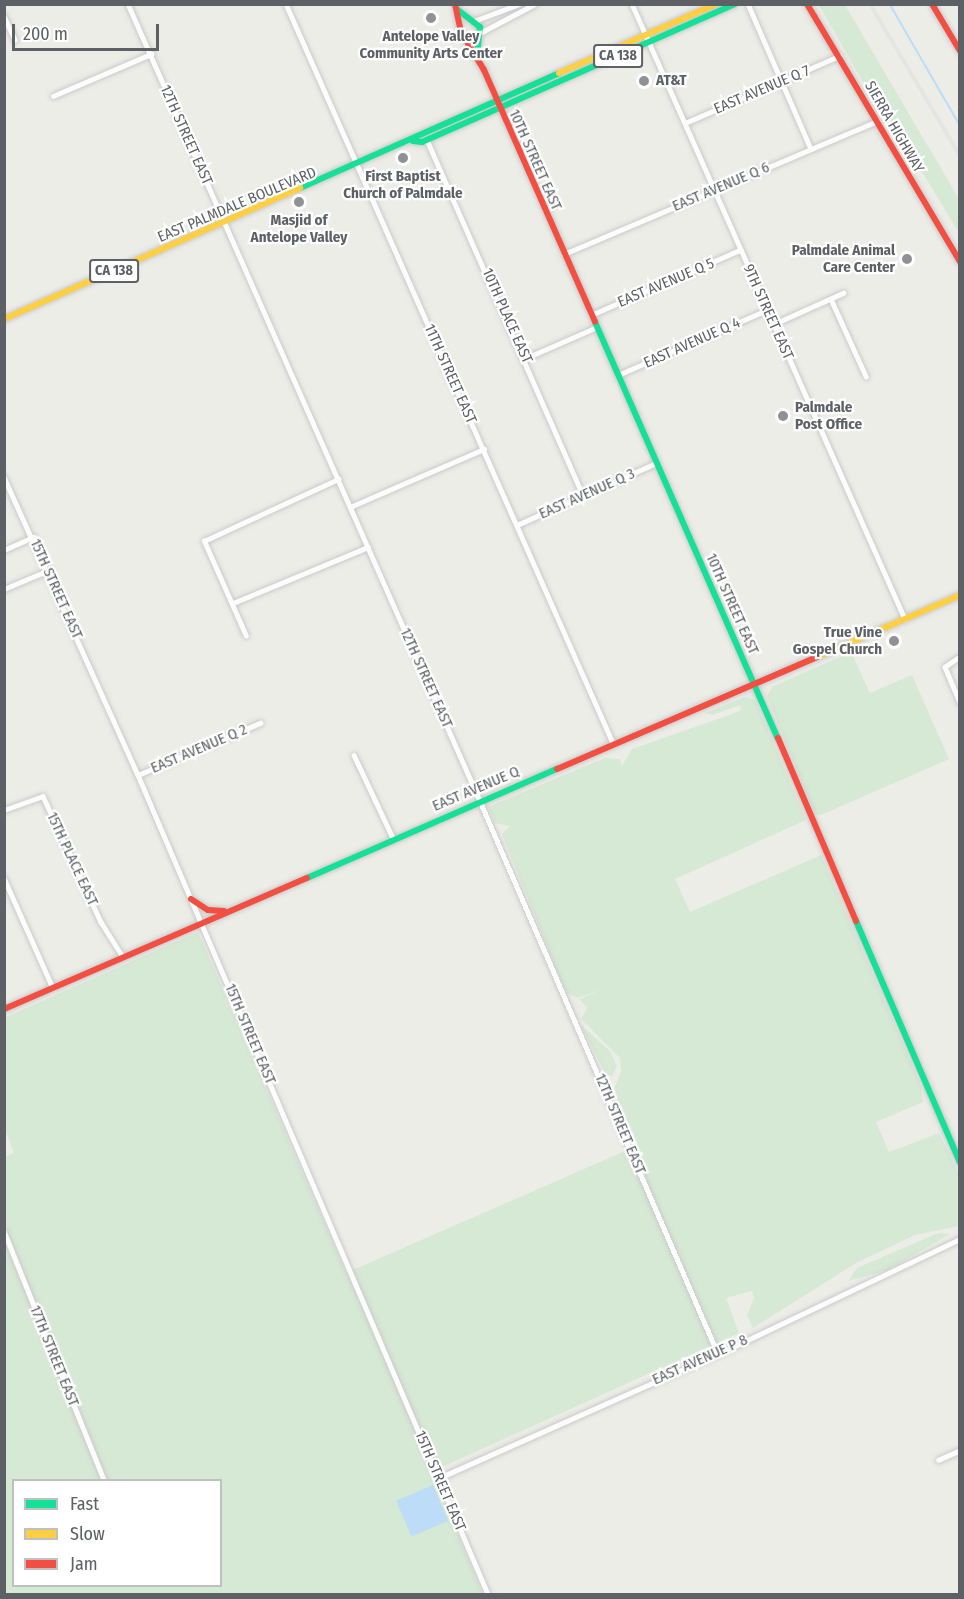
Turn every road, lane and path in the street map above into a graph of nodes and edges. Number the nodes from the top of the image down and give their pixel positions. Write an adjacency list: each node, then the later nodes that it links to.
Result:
1 (128, 4): 21 (street, 12TH STREET EAST)
2 (286, 4): 33 (street, 11TH STREET EAST)
3 (519, 4): 13 (street)
4 (535, 4): 15 (street)
5 (632, 4): 16 (street, 9TH STREET EAST)
6 (716, 4): 16 (main road, EAST PALMDALE BOULEVARD / CA 138)
7 (735, 4): 19 (main road, EAST PALMDALE BOULEVARD / CA 138)
8 (748, 4): 24 (street)
9 (807, 4): 22 (main road, SIERRA HIGHWAY)
10 (932, 4): 20 (main road)
11 (456, 7): 13 (main road); 14 (main road)
12 (4, 16): 18 (street)
13 (472, 21): 14 (main road); 15 (main road)
14 (462, 26): 17 (main road, 10TH STREET EAST)
15 (478, 35): 17 (main road); 23 (main road, 10TH STREET EAST)
16 (646, 35): 19 (street, 9TH STREET EAST); 26 (main road, EAST PALMDALE BOULEVARD / CA 138)
17 (465, 38): 23 (main road, 10TH STREET EAST)
18 (15, 40)
19 (649, 43): 27 (main road, EAST PALMDALE BOULEVARD / CA 138); 29 (street, 9TH STREET EAST)
20 (960, 51)
21 (151, 54): 25 (street); 35 (street, 12TH STREET EAST)
22 (839, 56): 24 (street, EAST AVENUE Q 7); 28 (main road, SIERRA HIGHWAY)
23 (478, 58): 26 (main road, 10TH STREET EAST)
24 (782, 81): 29 (street, EAST AVENUE Q 7); 32 (street)
25 (53, 96)
26 (496, 100): 27 (main road, 10TH STREET EAST); 31 (main road, EAST PALMDALE BOULEVARD / CA 138)
27 (499, 107): 30 (main road, EAST PALMDALE BOULEVARD / CA 138); 37 (main road, 10TH STREET EAST)
28 (877, 121): 32 (street, EAST AVENUE Q 6); 38 (main road, SIERRA HIGHWAY)
29 (685, 123): 34 (street, 9TH STREET EAST)
30 (427, 140): 31 (main road, EAST PALMDALE BOULEVARD / CA 138); 46 (street, 10TH PLACE EAST)
31 (413, 141): 33 (main road, EAST PALMDALE BOULEVARD / CA 138)
32 (812, 149): 34 (street, EAST AVENUE Q 6)
33 (358, 166): 35 (main road, EAST PALMDALE BOULEVARD / CA 138); 49 (street, 11TH STREET EAST)
34 (714, 190): 36 (street, 9TH STREET EAST); 37 (street, EAST AVENUE Q 6)
35 (224, 223): 43 (main road, EAST PALMDALE BOULEVARD / CA 138); 52 (street, 12TH STREET EAST)
36 (740, 250): 41 (street, 9TH STREET EAST); 42 (street, EAST AVENUE Q 5)
37 (564, 254): 42 (main road, 10TH STREET EAST)
38 (960, 262)
39 (843, 292): 40 (street)
40 (831, 299): 44 (street); 48 (street)
41 (767, 310): 44 (street, 9TH STREET EAST); 47 (street, EAST AVENUE Q 4)
42 (591, 315): 45 (main road, 10TH STREET EAST)
43 (4, 319)
44 (774, 324): 64 (street, 9TH STREET EAST)
45 (597, 327): 46 (street); 47 (main road, 10TH STREET EAST)
46 (526, 358): 54 (street, 10TH PLACE EAST)
47 (618, 376): 50 (main road, 10TH STREET EAST)
48 (866, 376)
49 (484, 450): 55 (street); 56 (street, 11TH STREET EAST)
50 (656, 463): 54 (street, EAST AVENUE Q 3); 67 (main road, 10TH STREET EAST)
51 (4, 477): 53 (street, 15TH STREET EAST)
52 (338, 480): 55 (street, 12TH STREET EAST); 63 (street)
53 (6, 484): 57 (street, 15TH STREET EAST)
54 (583, 495): 56 (street, EAST AVENUE Q 3)
55 (350, 507): 58 (street, 12TH STREET EAST)
56 (517, 525): 70 (street, 11TH STREET EAST)
57 (33, 537): 59 (street); 60 (street, 15TH STREET EAST)
58 (368, 547): 63 (street); 73 (street, 12TH STREET EAST)
59 (4, 550)
60 (49, 570): 61 (street); 72 (street, 15TH STREET EAST)
61 (4, 589)
62 (960, 595): 64 (main road, EAST AVENUE Q)
63 (233, 603): 65 (street)
64 (905, 619): 67 (main road, EAST AVENUE Q)
65 (246, 636)
66 (960, 657): 68 (street)
67 (754, 684): 70 (main road, EAST AVENUE Q); 83 (main road, 10TH STREET EAST)
68 (960, 703)
69 (260, 723): 72 (street, EAST AVENUE Q 2)
70 (613, 743): 73 (main road, EAST AVENUE Q)
71 (354, 755): 75 (street)
72 (138, 775): 77 (street, 15TH STREET EAST)
73 (480, 801): 75 (main road, EAST AVENUE Q); 86 (street, 12TH STREET EAST)
74 (4, 810): 80 (street, 15TH PLACE EAST)
75 (393, 838): 78 (main road, EAST AVENUE Q)
76 (4, 878): 81 (street)
77 (192, 899): 78 (main road); 79 (street, 15TH STREET EAST)
78 (228, 911): 79 (main road, EAST AVENUE Q)
79 (202, 922): 80 (main road, EAST AVENUE Q); 89 (street, 15TH STREET EAST)
80 (123, 957): 81 (main road, EAST AVENUE Q)
81 (53, 988): 82 (main road, EAST AVENUE Q)
82 (4, 1009)
83 (960, 1163)
84 (4, 1231): 90 (street, 17TH STREET EAST)
85 (960, 1239): 86 (street, EAST AVENUE P 8)
86 (718, 1354): 89 (street, EAST AVENUE P 8)
87 (960, 1450): 88 (street)
88 (938, 1460)
89 (439, 1478): 91 (street, 15TH STREET EAST)
90 (104, 1479)
91 (488, 1594)

